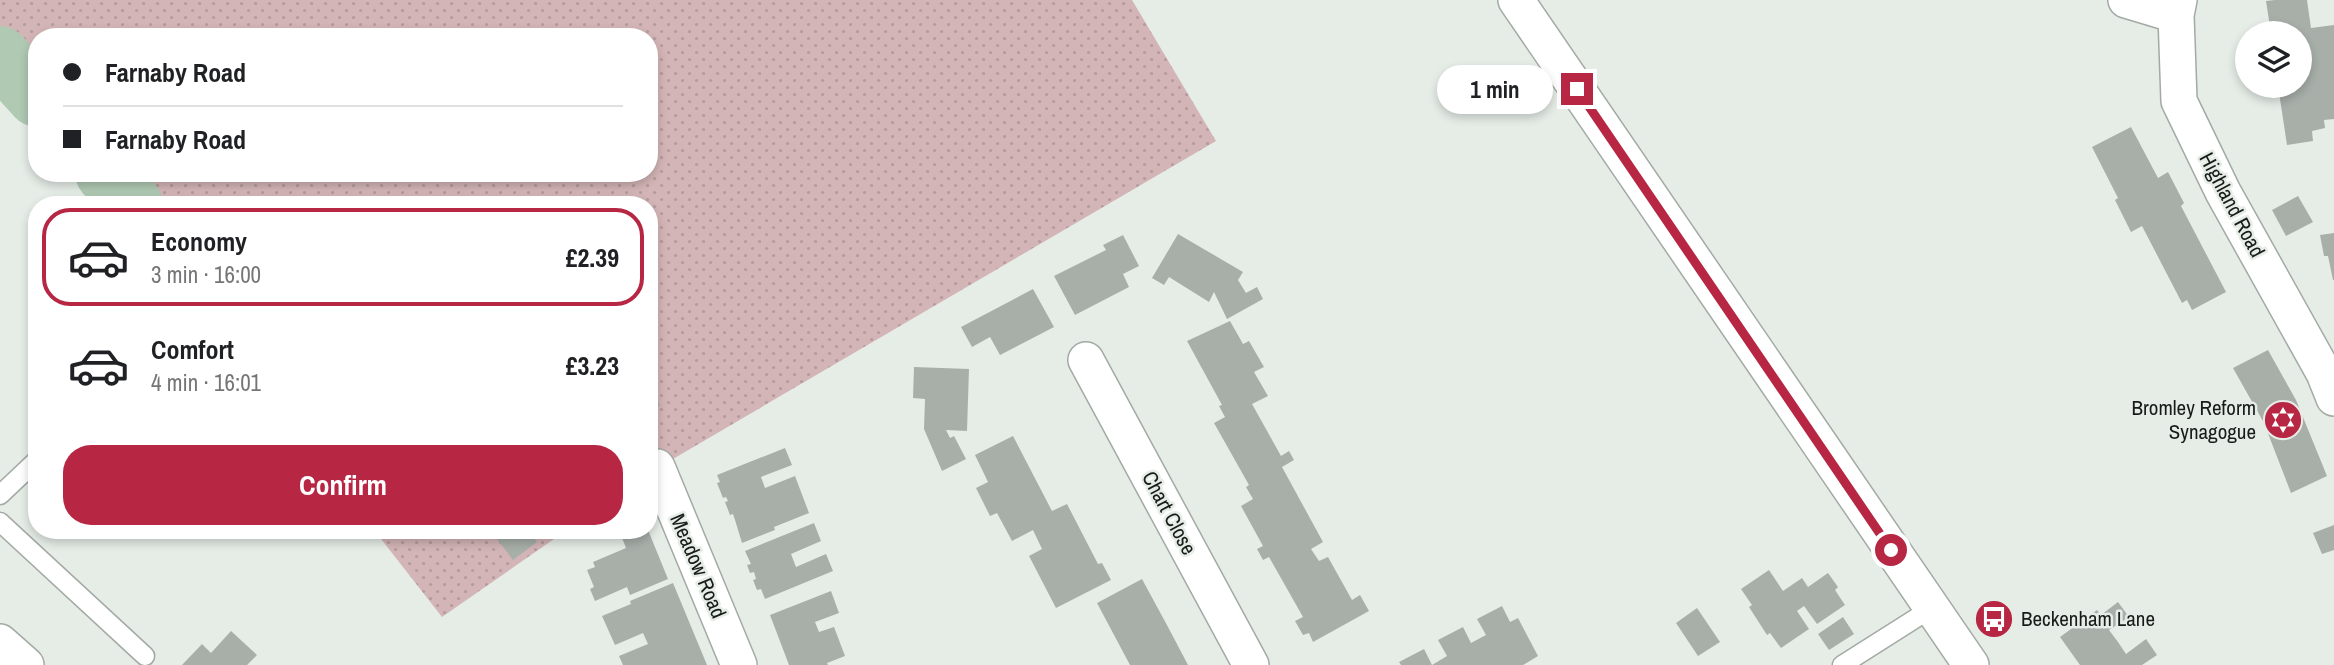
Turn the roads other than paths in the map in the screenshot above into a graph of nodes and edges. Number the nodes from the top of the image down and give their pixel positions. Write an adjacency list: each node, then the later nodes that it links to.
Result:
1 (1516, 0): 10 (street)
2 (2126, 0): 3 (street)
3 (2177, 8): 5 (street, Highland Road)
4 (1086, 360): 15 (street, Chart Close)
5 (2334, 398)
6 (28, 469): 8 (lane)
7 (658, 469): 14 (street, Meadow Road)
8 (0, 495)
9 (0, 522): 12 (lane)
10 (1932, 608): 16 (lane); 17 (street)
11 (0, 642): 13 (street)
12 (145, 656)
13 (26, 665)
14 (739, 665)
15 (1251, 665)
16 (1842, 665)
17 (1971, 665)

